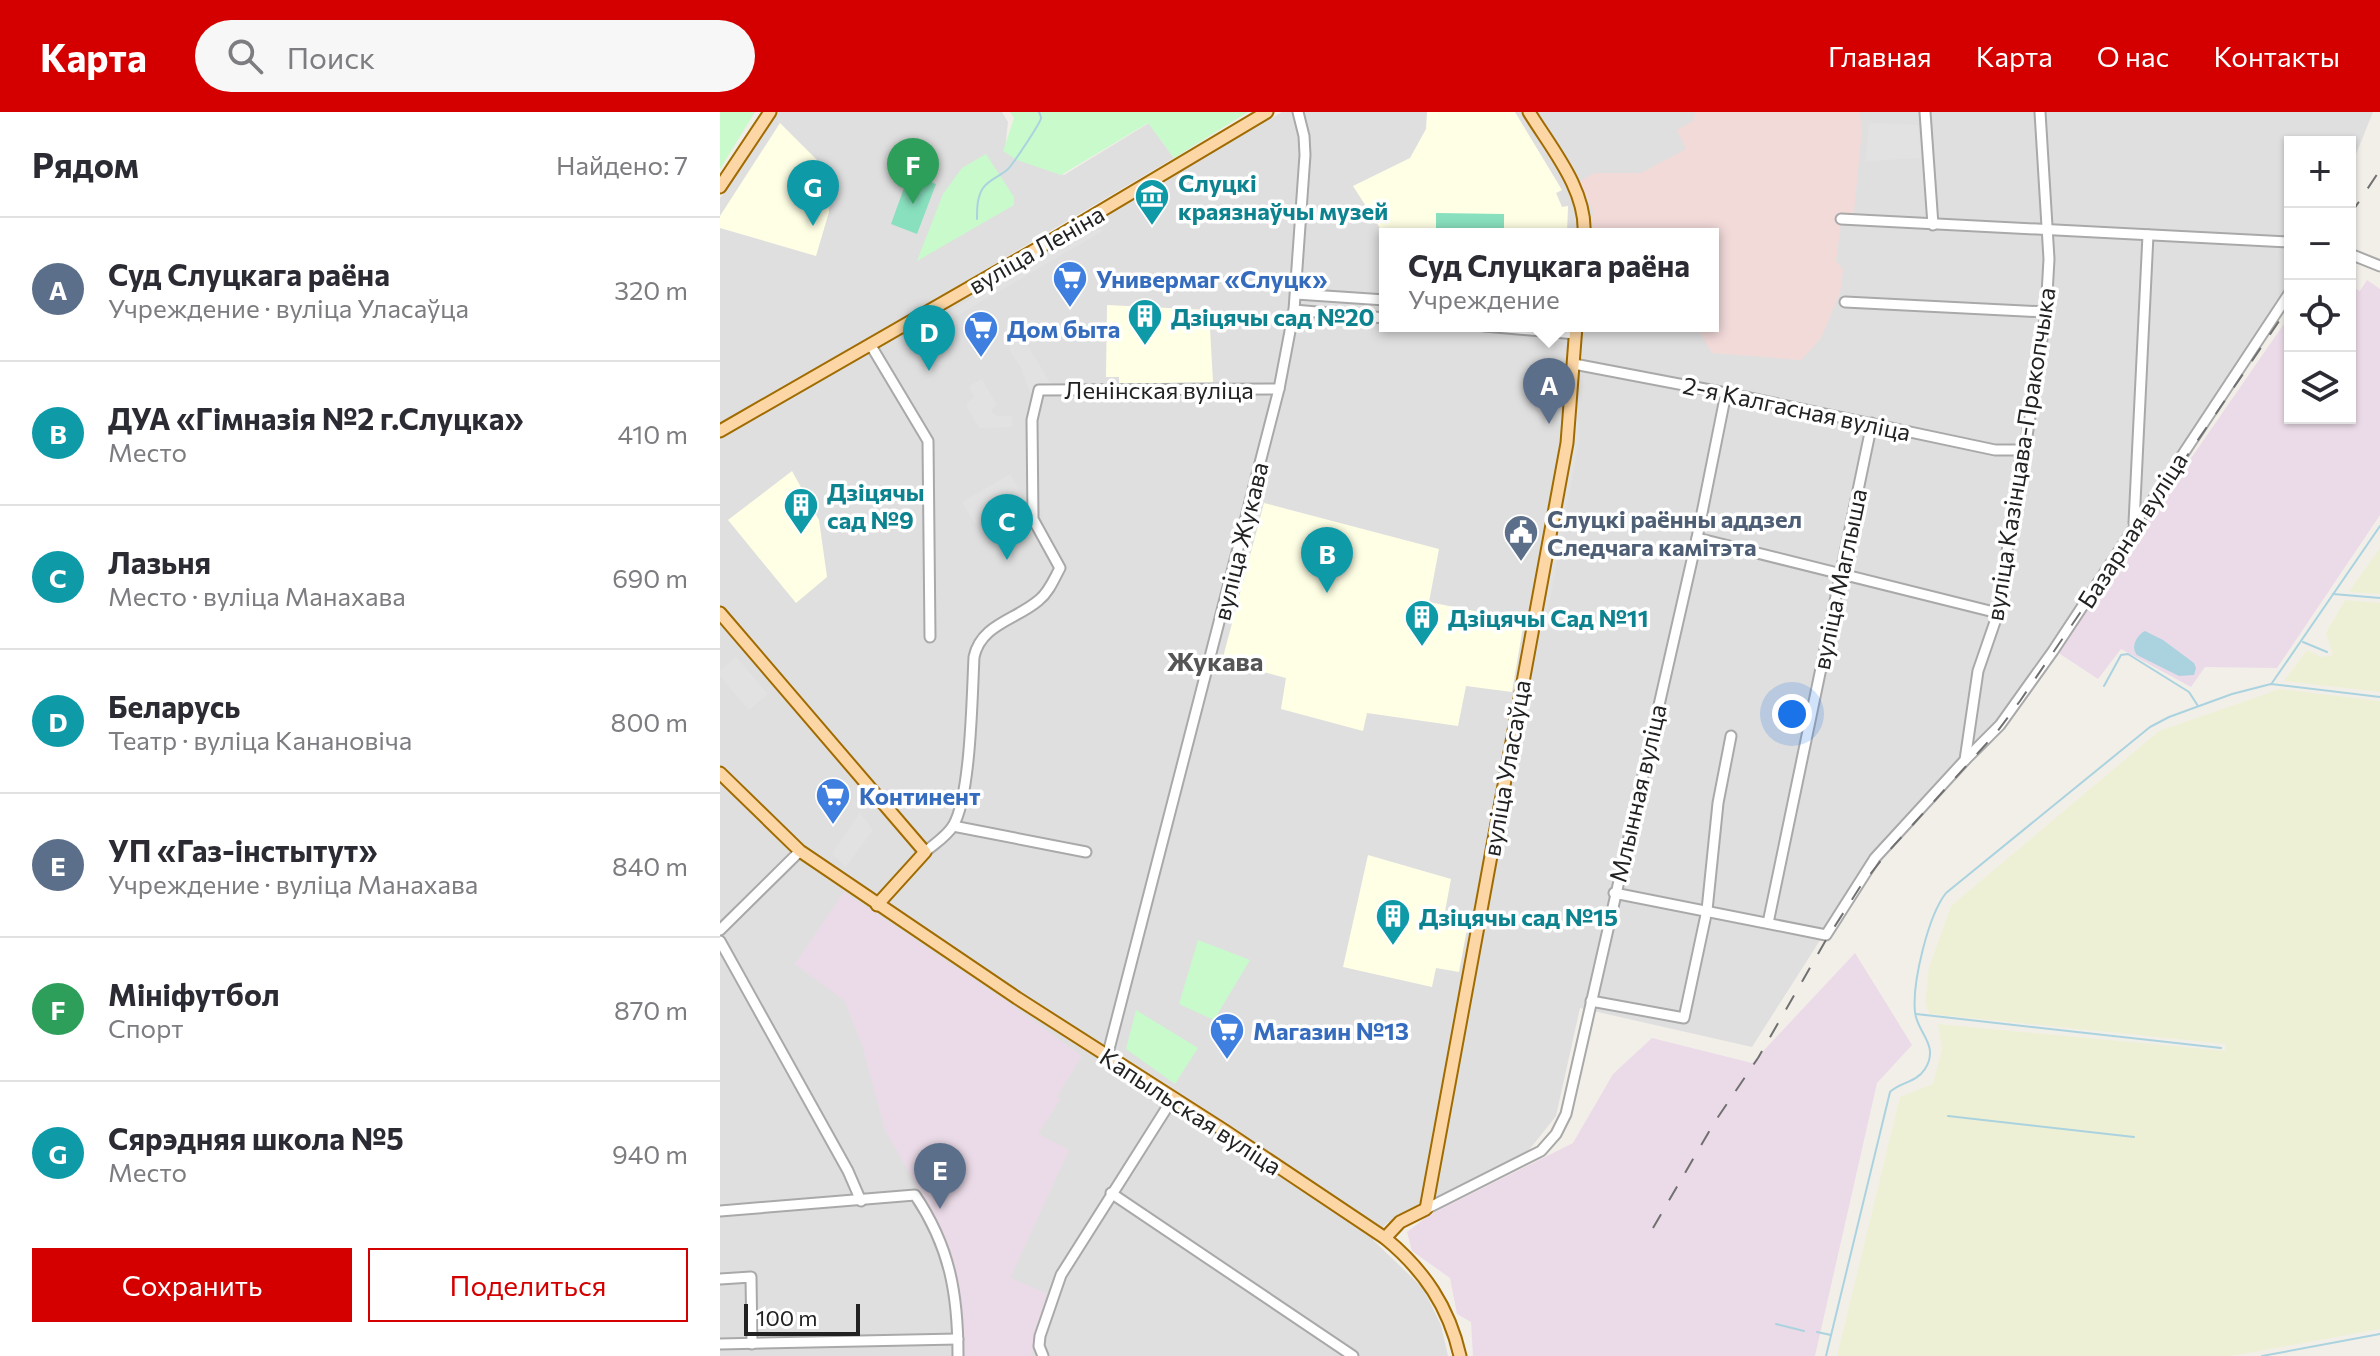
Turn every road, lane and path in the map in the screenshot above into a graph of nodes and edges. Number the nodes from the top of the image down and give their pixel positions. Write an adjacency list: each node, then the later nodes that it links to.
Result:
1 (770, 112): 7 (main road)
2 (1267, 112): 24 (main road, вуліца Леніна)
3 (1298, 112): 16 (street, вуліца Жукава)
4 (1529, 112): 10 (main road)
5 (1925, 112): 9 (street)
6 (2040, 112): 11 (street, вуліца Казінцава-Пракопчыка)
7 (720, 187)
8 (1841, 219): 9 (street)
9 (1933, 225): 11 (street)
10 (1584, 228)
11 (2048, 229): 12 (street); 21 (street, вуліца Казінцава-Пракопчыка)
12 (2148, 235): 13 (street); 31 (street)
13 (2284, 242)
14 (2356, 256): 15 (street)
15 (2380, 266)
16 (1296, 294): 17 (street); 20 (street, вуліца Жукава)
17 (1379, 300)
18 (2284, 301): 31 (street, Базарная вуліца)
19 (1845, 302): 21 (street)
20 (1294, 310): 22 (street); 26 (street, вуліца Жукава)
21 (2046, 312): 30 (street, вуліца Казінцава-Пракопчыка)
22 (1379, 317)
23 (1576, 332): 25 (main road, вуліца Уласаўца)
24 (870, 344): 29 (main road, вуліца Леніна); 36 (street)
25 (1574, 364): 27 (street, 2-я Калгасная вуліца); 55 (main road, вуліца Уласаўца)
26 (1279, 389): 40 (street, Ленінская вуліца); 51 (street, вуліца Жукава)
27 (1726, 393): 28 (street, 2-я Калгасная вуліца); 32 (street, Млынная вуліца)
28 (1872, 423): 30 (street, 2-я Калгасная вуліца); 33 (street, вуліца Маглыша)
29 (720, 431)
30 (2019, 450): 35 (street, вуліца Казінцава-Пракопчыка)
31 (2134, 526): 38 (street, Базарная вуліца)
32 (1697, 538): 33 (street); 44 (street, Млынная вуліца)
33 (1840, 572): 35 (street); 47 (street, вуліца Маглыша)
34 (720, 613): 42 (main road)
35 (1998, 613): 38 (street, вуліца Казінцава-Пракопчыка)
36 (930, 637)
37 (1731, 736): 46 (street)
38 (1965, 760): 47 (street)
39 (720, 773): 41 (main road, Капыльская вуліца)
40 (953, 826): 42 (street); 43 (street)
41 (800, 851): 45 (main road, Капыльская вуліца); 48 (street)
42 (925, 852): 45 (main road)
43 (1086, 852)
44 (1614, 893): 46 (street); 50 (street, Млынная вуліца)
45 (877, 905): 51 (main road, Капыльская вуліца)
46 (1707, 910): 47 (street); 50 (street)
47 (1768, 923)
48 (720, 930)
49 (720, 941): 54 (street)
50 (1591, 1001): 55 (street, Млынная вуліца)
51 (1107, 1057): 52 (main road, Капыльская вуліца)
52 (1173, 1098): 53 (street); 57 (main road, Капыльская вуліца)
53 (1111, 1193): 63 (street); 64 (street)
54 (861, 1201): 56 (street); 59 (street)
55 (1426, 1209): 57 (main road, Млынная вуліца)
56 (720, 1211)
57 (1385, 1238): 65 (main road, Капыльская вуліца)
58 (720, 1279): 61 (street)
59 (958, 1339): 61 (street); 62 (street)
60 (720, 1344): 61 (street)
61 (752, 1344)
62 (958, 1356)
63 (1043, 1356)
64 (1353, 1356)
65 (1460, 1356)

